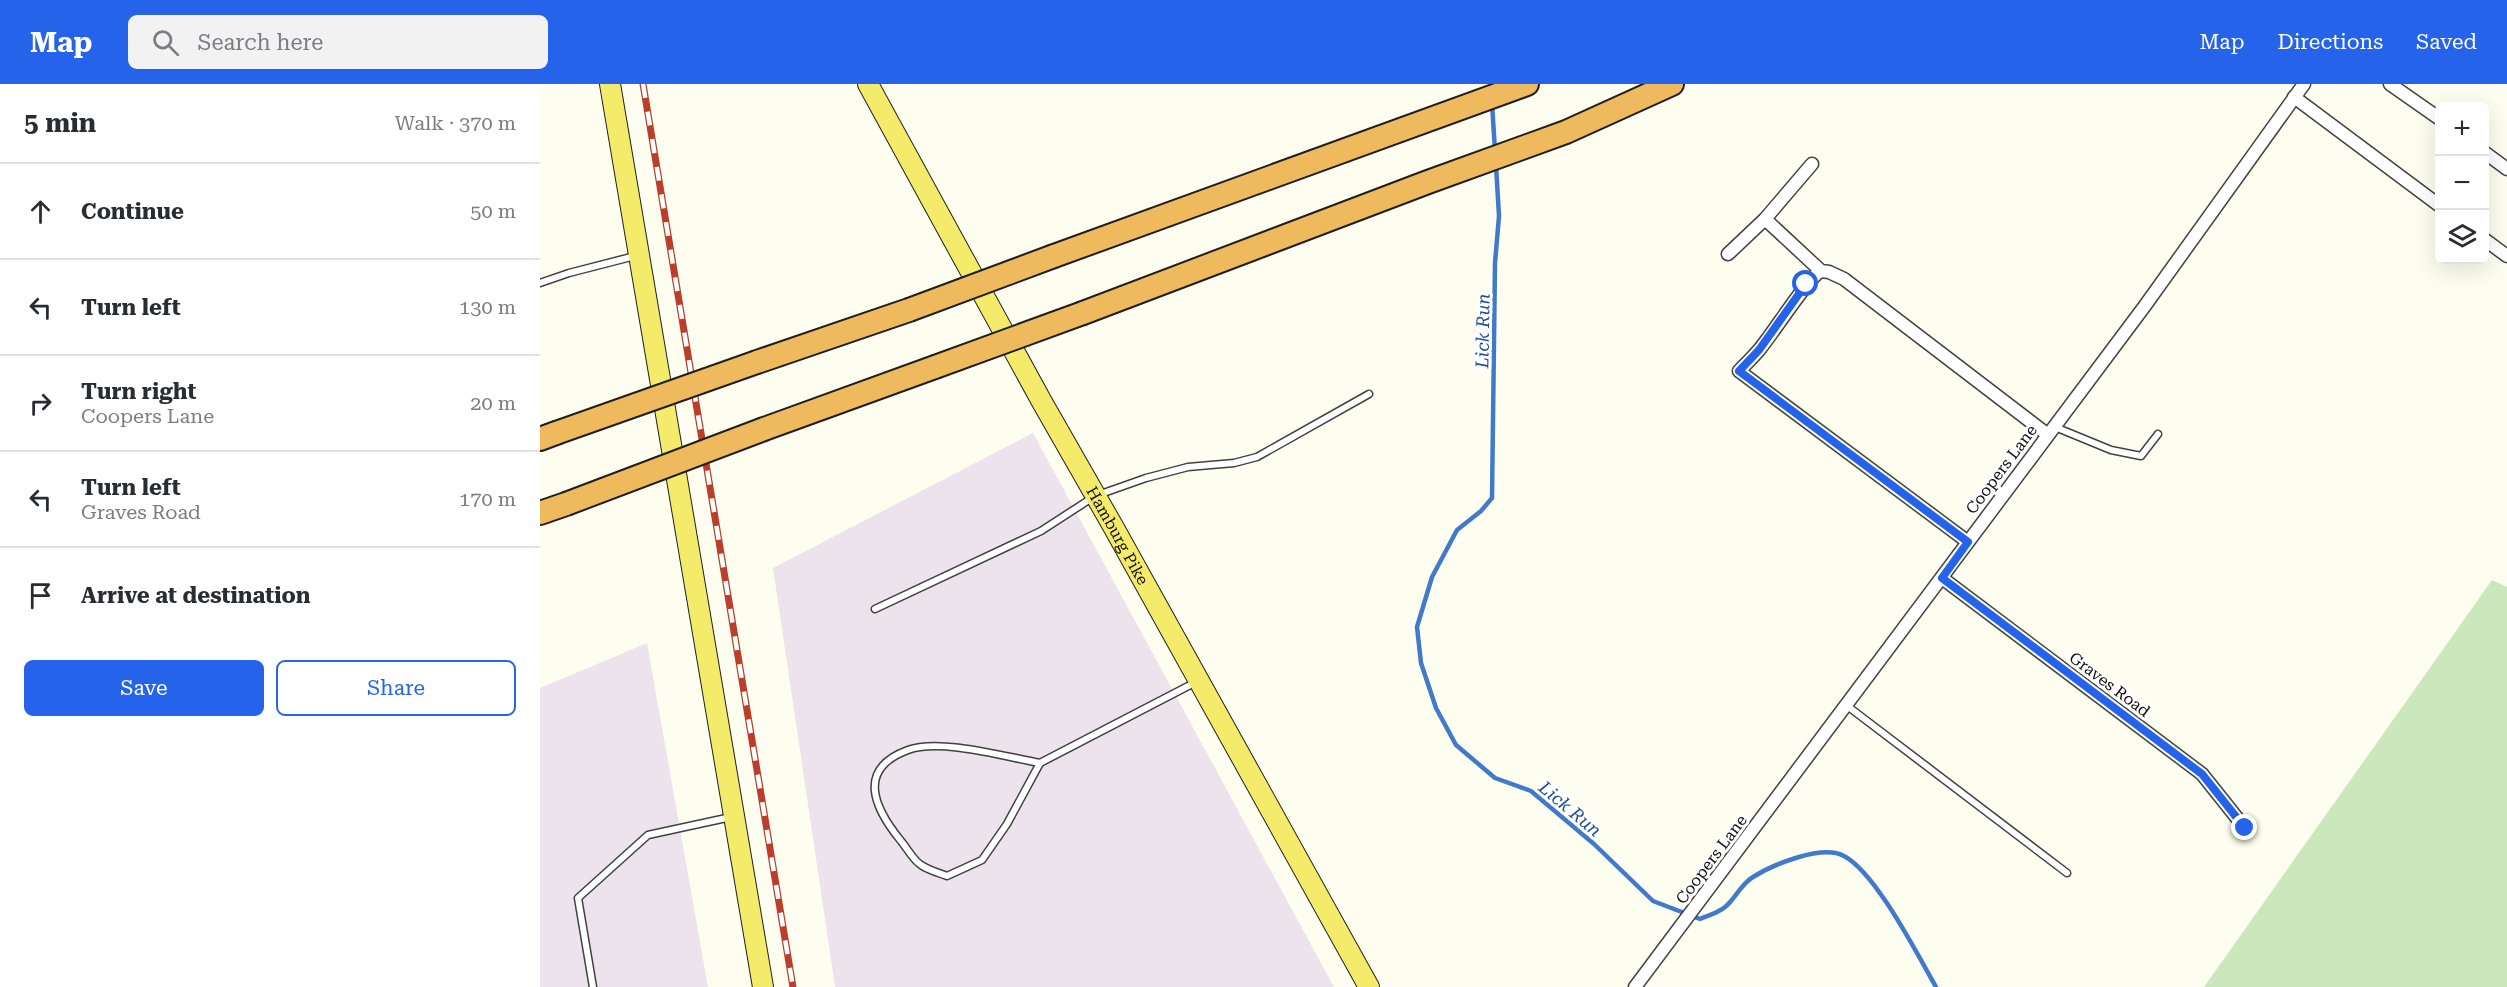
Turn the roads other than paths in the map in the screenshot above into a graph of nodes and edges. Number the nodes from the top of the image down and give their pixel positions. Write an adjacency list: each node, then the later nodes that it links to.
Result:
1 (610, 84): 16 (main road)
2 (868, 84): 24 (main road, Hamburg Pike)
3 (1527, 84): 23 (highway, bridge)
4 (1672, 84): 25 (highway, bridge)
5 (2304, 84): 7 (street, Coopers Lane)
6 (2390, 84): 8 (street)
7 (2294, 97): 12 (street); 21 (street, Coopers Lane)
8 (2435, 116)
9 (2489, 156): 11 (street)
10 (1812, 165): 13 (street)
11 (2507, 169)
12 (2435, 203)
13 (1766, 219): 15 (street); 18 (street)
14 (2489, 243): 17 (street)
15 (1728, 254)
16 (639, 255): 19 (lane); 32 (main road)
17 (2507, 256)
18 (1821, 271): 21 (street); 26 (street)
19 (540, 284)
20 (1368, 394): 24 (lane)
21 (2051, 431): 22 (lane); 26 (street, Coopers Lane)
22 (2158, 434)
23 (545, 436)
24 (1095, 496): 28 (lane); 29 (main road, Hamburg Pike)
25 (540, 513)
26 (1968, 542): 27 (street, Coopers Lane)
27 (1942, 578): 30 (street, Coopers Lane); 33 (street, Graves Road)
28 (875, 609)
29 (1199, 681): 31 (lane); 38 (main road, Hamburg Pike)
30 (1846, 705): 34 (lane); 35 (street, Coopers Lane)
31 (1040, 763): 31 (lane)
32 (735, 816): 36 (lane); 37 (main road)
33 (2245, 828)
34 (2067, 873)
35 (1640, 986)
36 (593, 987)
37 (763, 987)
38 (1369, 987)

